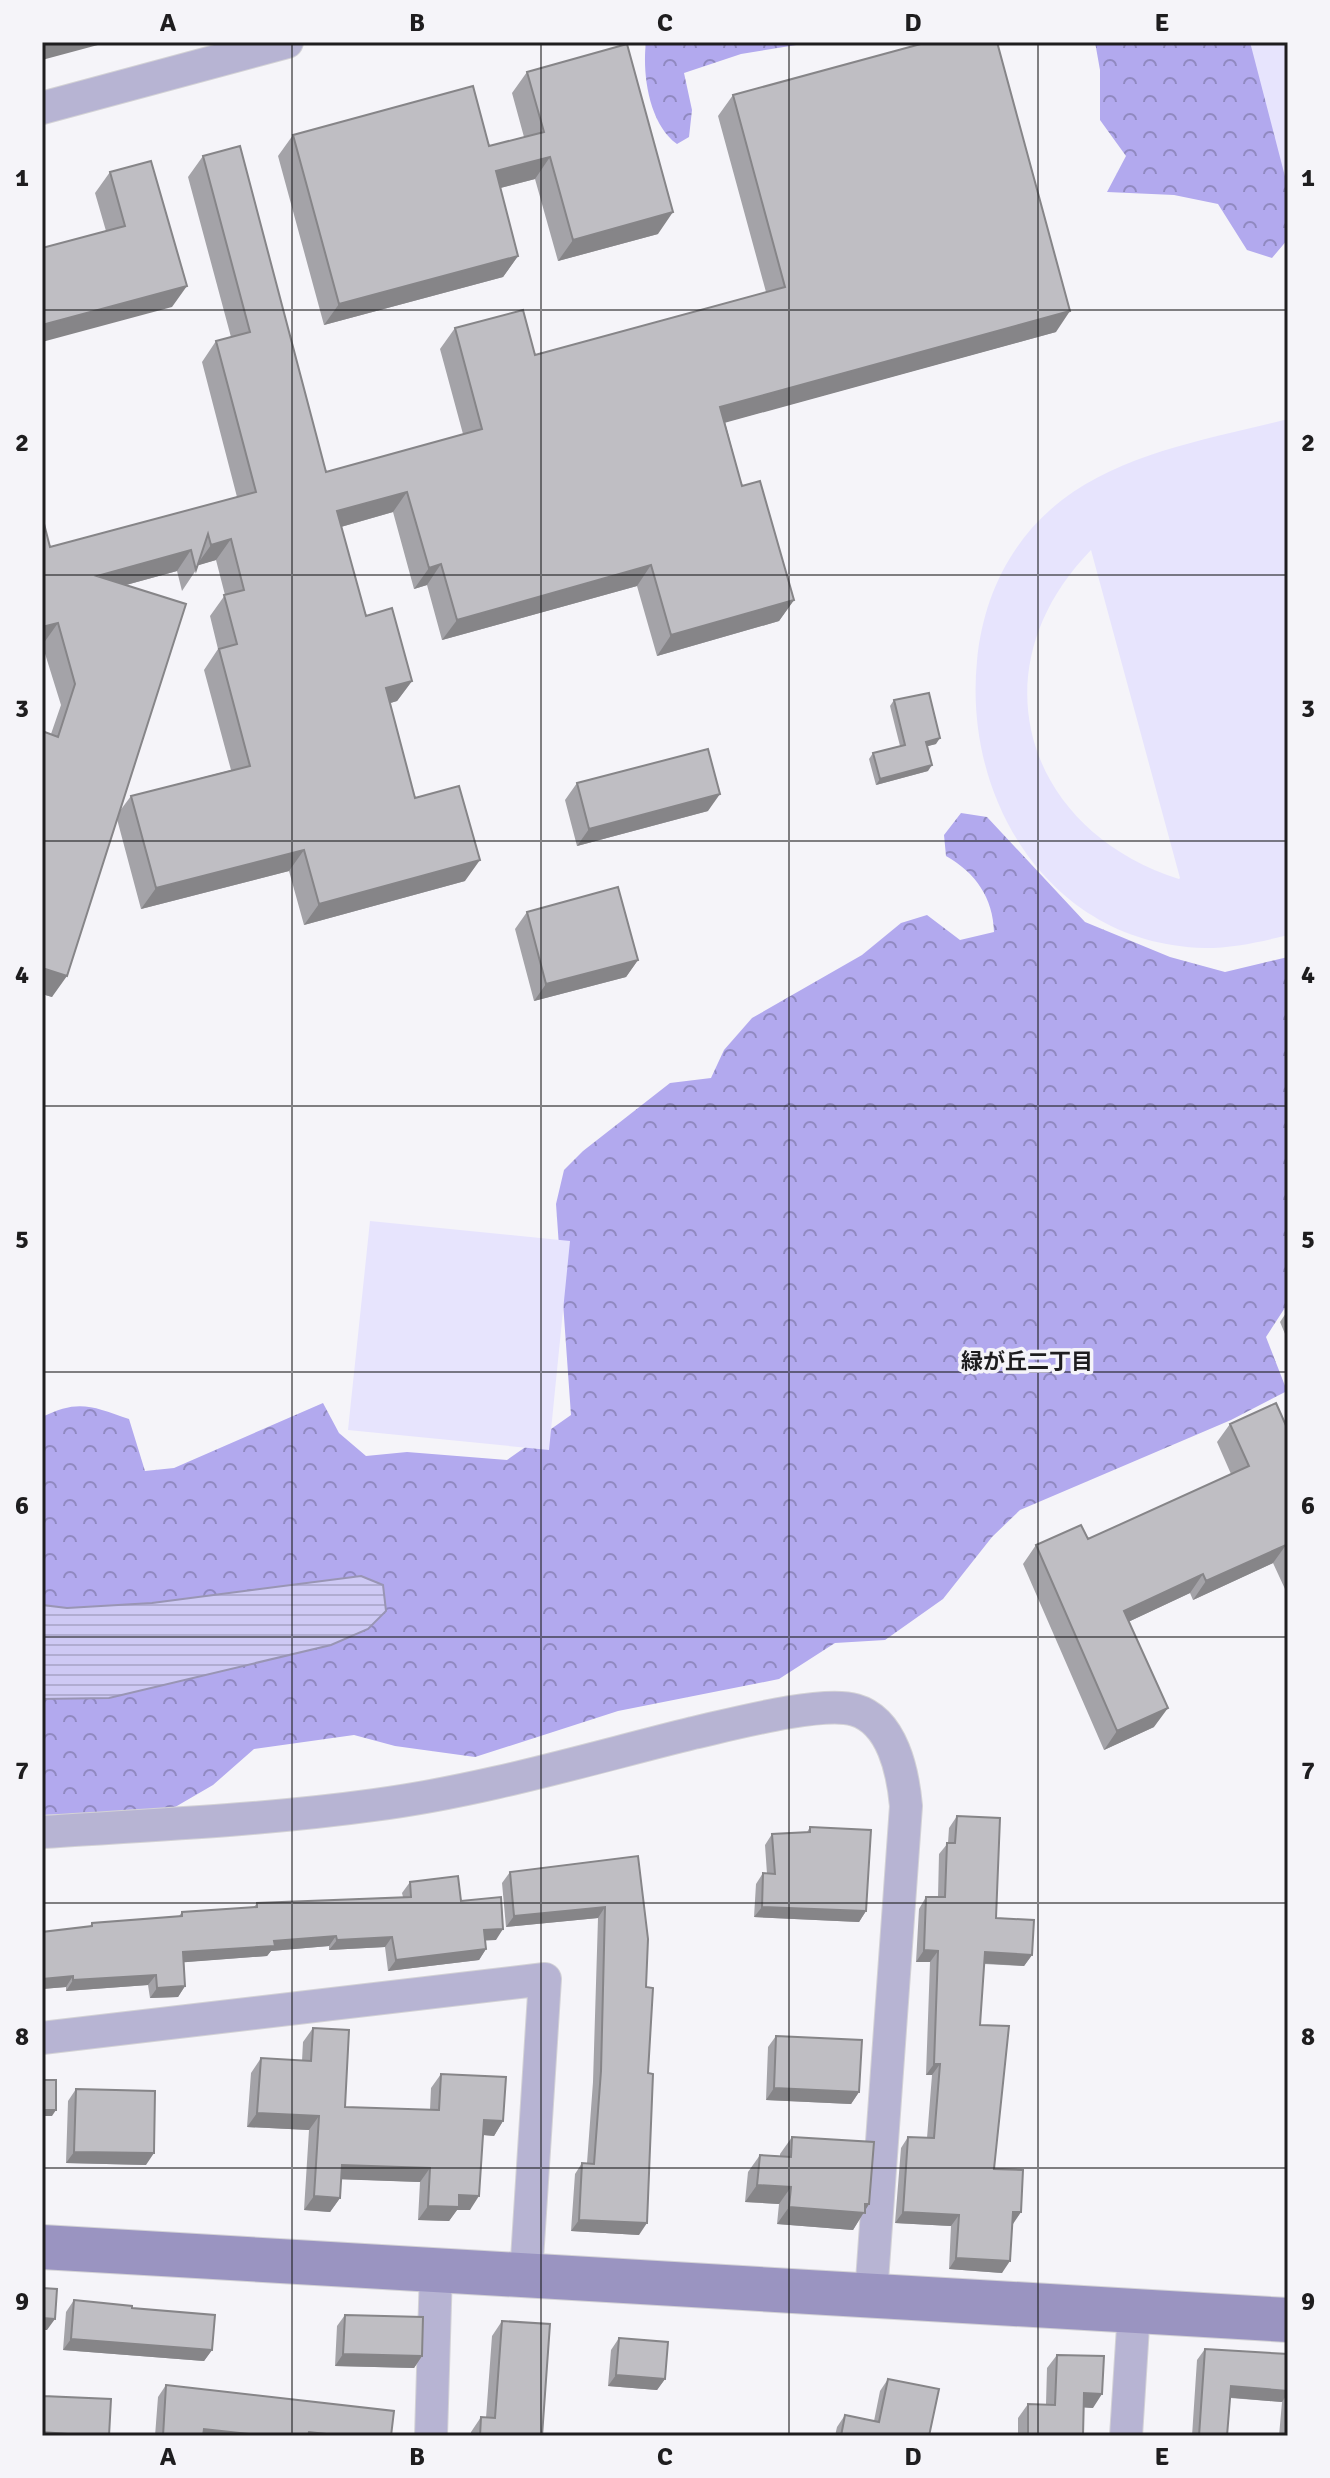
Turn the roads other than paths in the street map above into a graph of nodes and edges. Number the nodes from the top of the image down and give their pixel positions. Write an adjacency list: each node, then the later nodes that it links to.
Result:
1 (287, 42): 2 (street)
2 (42, 108)
3 (42, 1832): 8 (street)
4 (42, 2038): 7 (street)
5 (42, 2247): 6 (street)
6 (436, 2271): 7 (street); 11 (street)
7 (526, 2275): 8 (street)
8 (871, 2295): 9 (street)
9 (1134, 2311): 10 (street); 12 (street)
10 (1288, 2320)
11 (431, 2436)
12 (1126, 2436)

